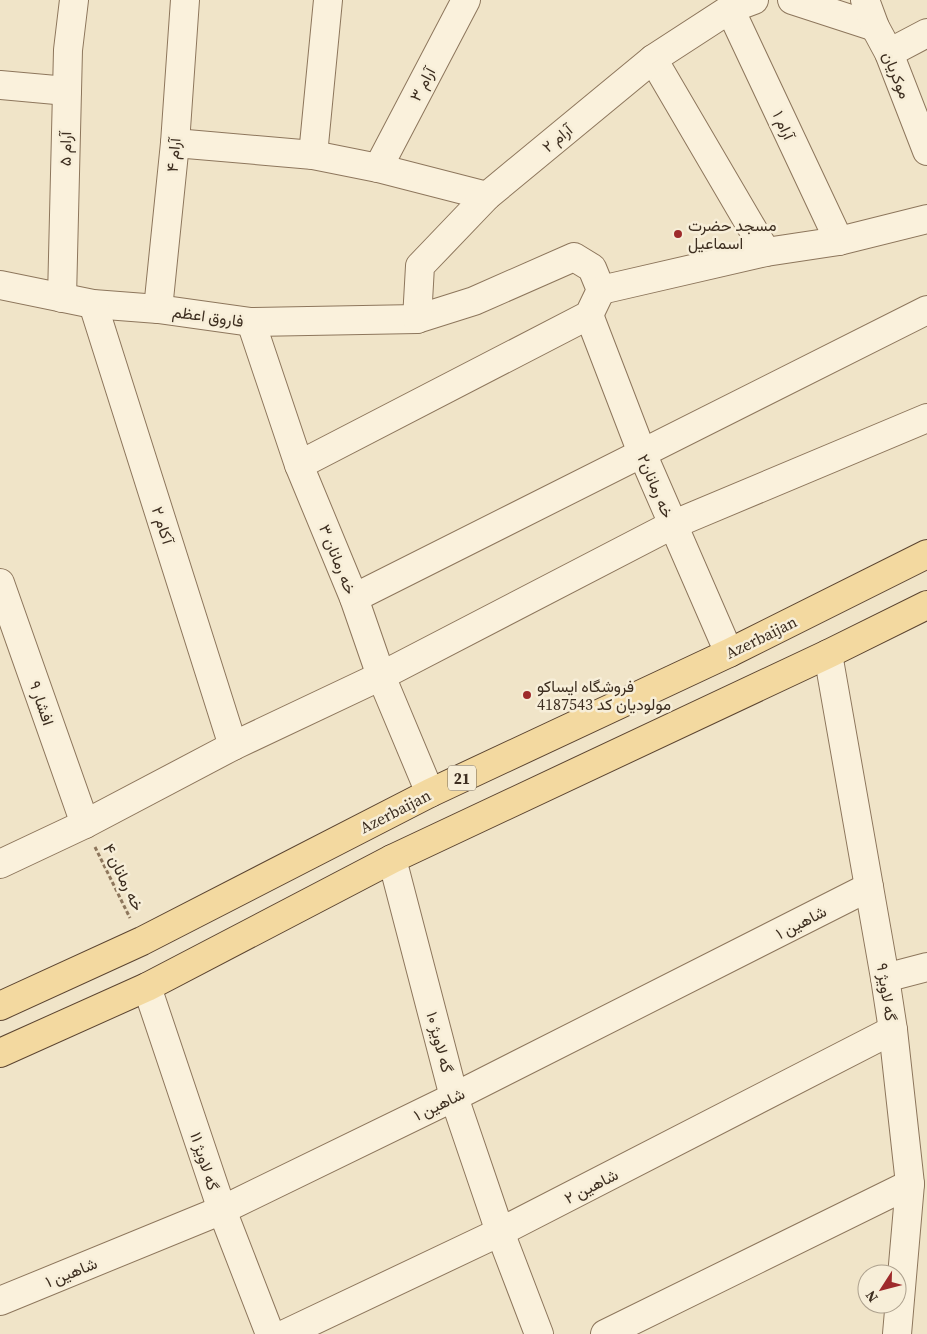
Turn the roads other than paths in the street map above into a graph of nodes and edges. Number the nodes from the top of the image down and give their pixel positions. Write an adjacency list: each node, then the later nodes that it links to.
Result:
1 (74, 0): 13 (street, آرام ۵)
2 (185, 0): 14 (street, آرام ۴)
3 (328, 0): 16 (street)
4 (466, 0): 17 (street, آرام ۳)
5 (792, 0): 8 (street)
6 (866, 0): 8 (street, موکریان)
7 (742, 4): 11 (street, آرام ۲); 20 (street, آرام ۱)
8 (875, 27): 10 (street, موکریان)
9 (927, 33): 10 (street)
10 (888, 53): 15 (street, موکریان)
11 (653, 59): 18 (street, آرام ۲); 21 (street)
12 (0, 85): 13 (street)
13 (67, 91): 24 (street, آرام ۵)
14 (175, 143): 16 (street); 26 (street, آرام ۴)
15 (927, 151)
16 (313, 156): 17 (street)
17 (378, 168): 18 (street)
18 (487, 196): 29 (street, آرام ۲)
19 (927, 219): 20 (street)
20 (839, 241): 21 (street)
21 (766, 252): 23 (street)
22 (0, 285): 24 (street, فاروق اعظم)
23 (601, 290): 28 (street); 29 (street, فاروق اعظم)
24 (62, 298): 25 (street, فاروق اعظم)
25 (93, 304): 26 (street, فاروق اعظم); 42 (street, آکام ۲)
26 (158, 309): 30 (street, فاروق اعظم)
27 (927, 310): 32 (street)
28 (589, 315): 32 (street, خه رمانان۲); 33 (street)
29 (417, 319): 30 (street, فاروق اعظم)
30 (251, 322): 33 (street, خه رمانان ۳)
31 (927, 418): 34 (street)
32 (642, 453): 34 (street, خه رمانان۲); 37 (street)
33 (299, 465): 37 (street, خه رمانان ۳)
34 (672, 525): 39 (street, خه رمانان۲); 41 (street)
35 (927, 554): 39 (main road, Azerbaijan / 21)
36 (0, 583): 44 (street, افشار ۹)
37 (354, 598): 41 (street, خه رمانان ۳)
38 (927, 605): 40 (main road)
39 (729, 653): 43 (main road, Azerbaijan / 21)
40 (828, 654): 45 (main road); 47 (street, گه لاویژ ۹)
41 (381, 676): 42 (street); 43 (street, خه رمانان ۳)
42 (233, 746): 44 (street)
43 (430, 793): 51 (main road, Azerbaijan / 21)
44 (85, 824): 46 (street)
45 (392, 859): 50 (main road); 54 (street, گه لاویژ ۱۰)
46 (0, 864)
47 (869, 887): 49 (street, گه لاویژ ۹); 54 (street, شاهین ۱)
48 (927, 967): 49 (street)
49 (886, 978): 52 (street, گه لاویژ ۹)
50 (147, 986): 53 (main road); 57 (street, گه لاویژ ۱۱)
51 (0, 1006)
52 (893, 1030): 55 (street, گه لاویژ ۹); 58 (street, شاهین ۲)
53 (0, 1053)
54 (454, 1097): 57 (street, شاهین ۱); 58 (street, گه لاویژ ۱۰)
55 (915, 1120): 56 (street, گه لاویژ ۹)
56 (910, 1184): 63 (street); 64 (street, گه لاویژ ۹)
57 (222, 1210): 59 (street, شاهین ۱); 60 (street, گه لاویژ ۱۱)
58 (500, 1232): 61 (street, شاهین ۲); 62 (street, گه لاویژ ۱۰)
59 (0, 1302)
60 (270, 1334)
61 (284, 1334)
62 (539, 1334)
63 (605, 1334)
64 (897, 1334)

